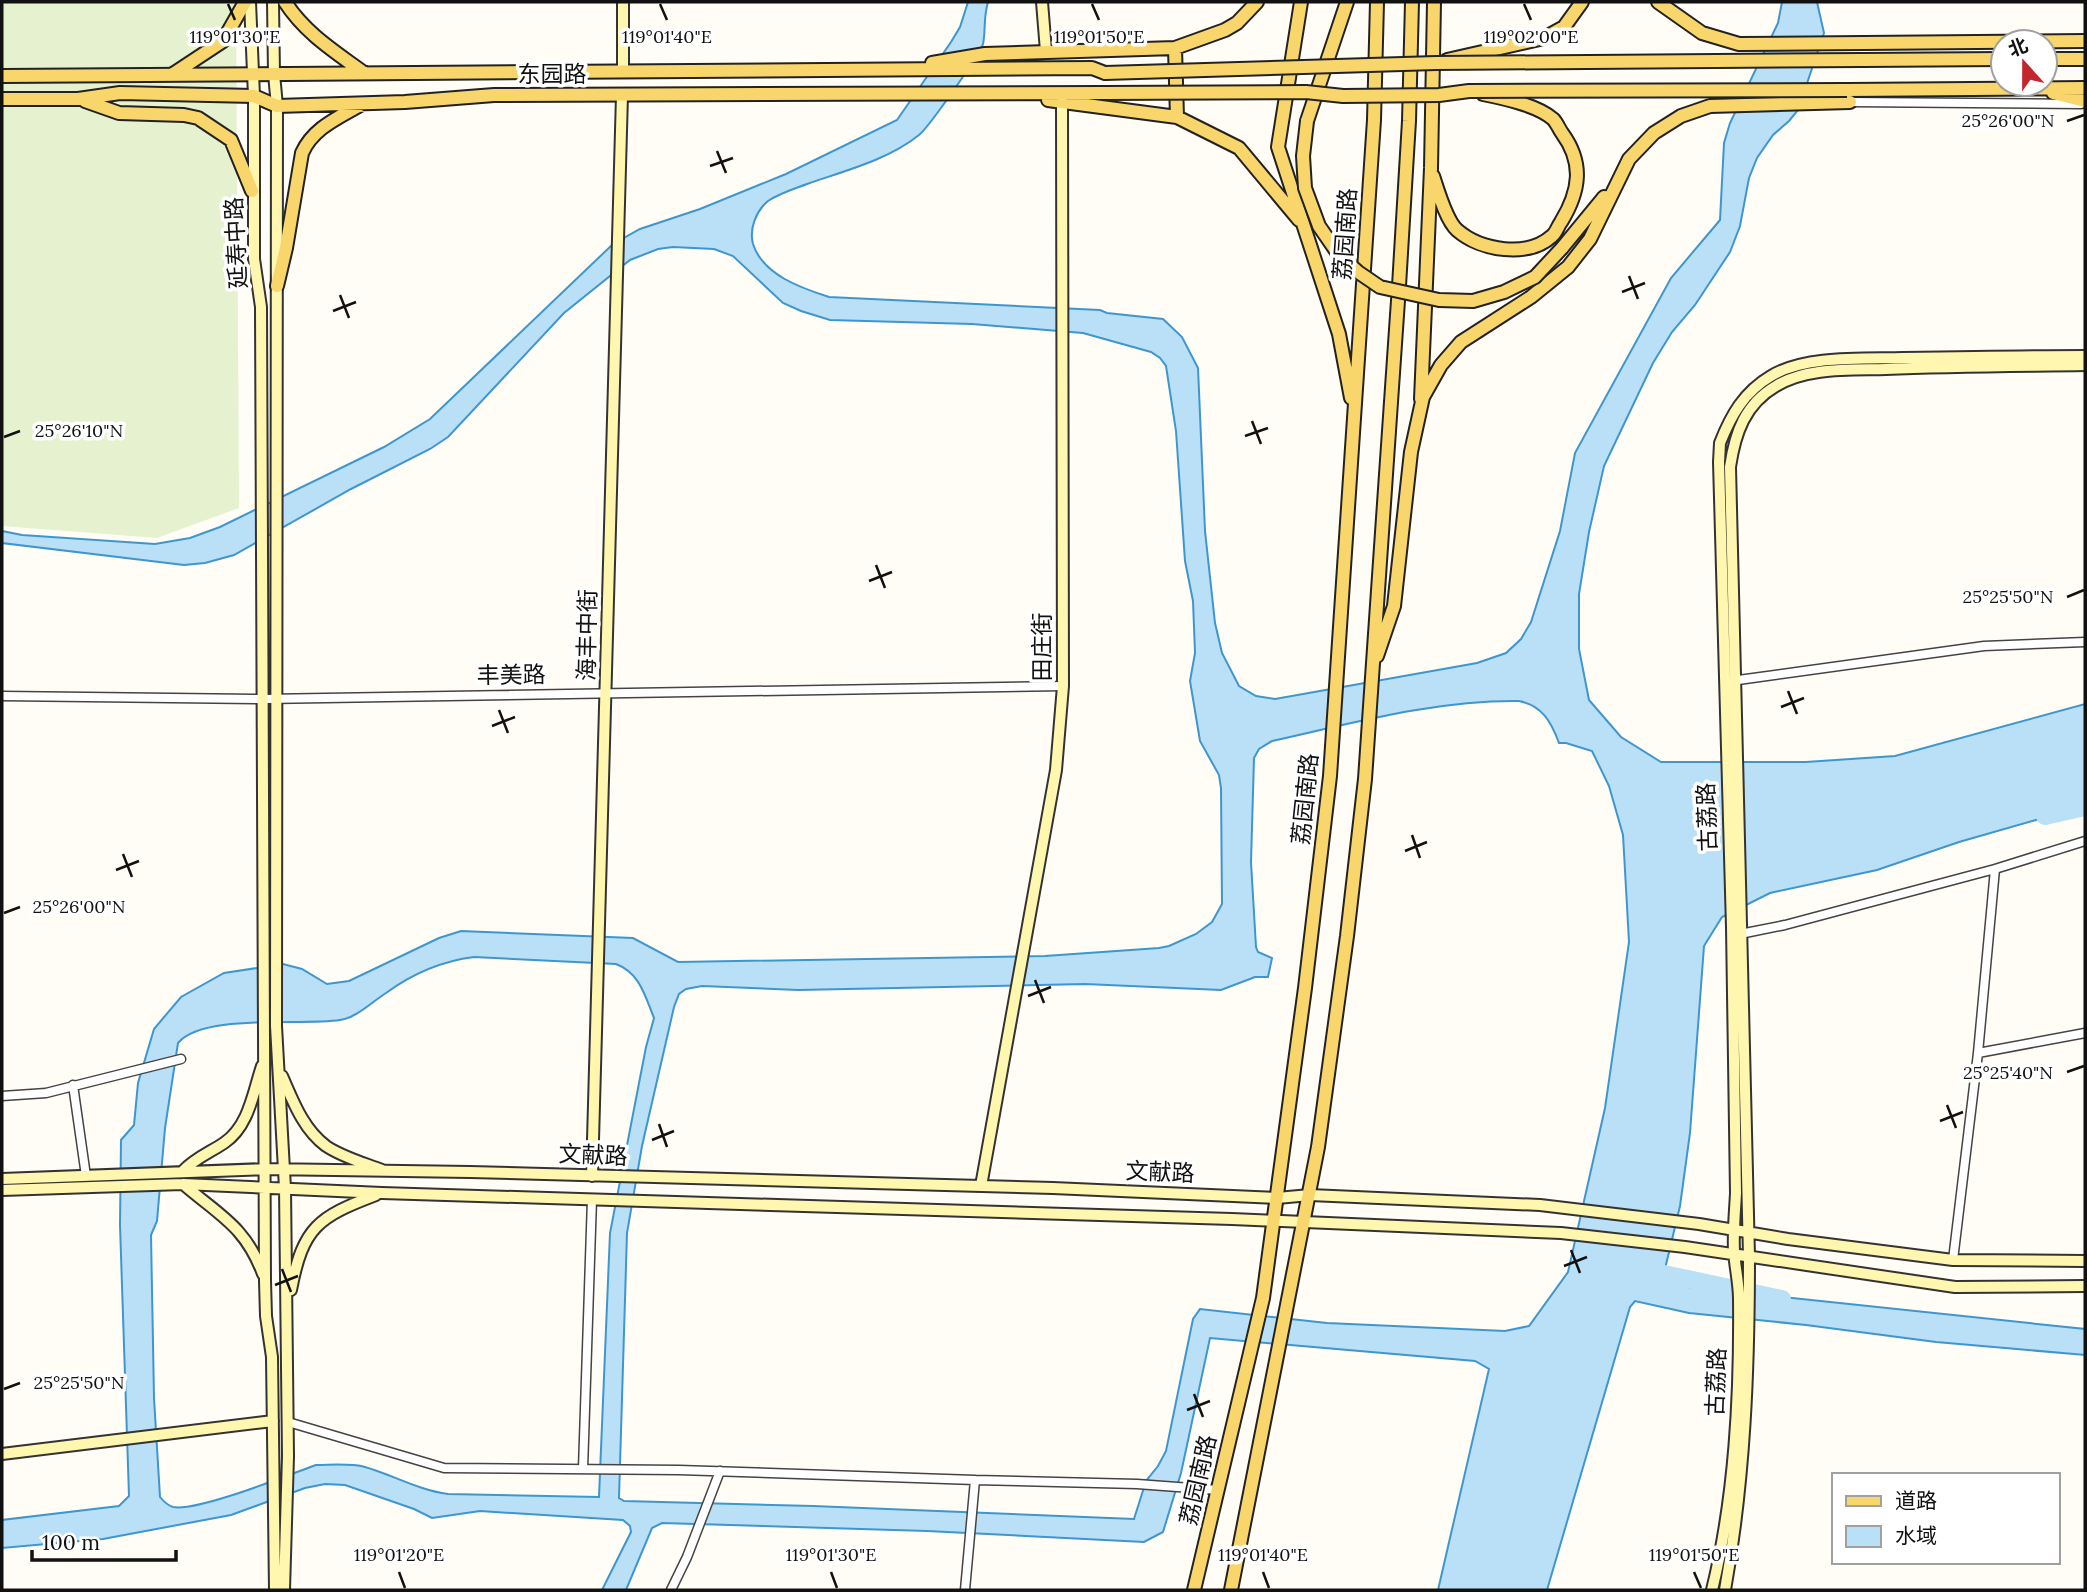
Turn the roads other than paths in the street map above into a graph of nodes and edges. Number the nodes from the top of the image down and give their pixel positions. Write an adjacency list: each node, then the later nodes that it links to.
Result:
1 (245, 2): 27 (main road)
2 (250, 2): 28 (main road, 延寿中路)
3 (273, 2): 29 (main road, 延寿中路)
4 (285, 2): 26 (main road)
5 (623, 2): 25 (main road)
6 (1042, 2): 19 (main road)
7 (1257, 2): 18 (main road)
8 (1301, 2): 50 (main road)
9 (1348, 2): 48 (main road, bridge)
10 (1377, 2): 55 (main road, 荔园南路)
11 (1412, 2): 57 (main road)
12 (1434, 2): 47 (main road)
13 (1658, 2): 16 (main road)
14 (1674, 2): 16 (main road)
15 (1581, 4): 23 (main road, bridge)
16 (1702, 33): 17 (main road)
17 (2085, 41)
18 (1175, 48): 19 (main road); 46 (main road)
19 (1046, 51): 24 (main road)
20 (1989, 59): 23 (main road, bridge)
21 (2059, 59): 22 (main road)
22 (2085, 59)
23 (1436, 63): 24 (main road, 东园路, bridge)
24 (893, 69): 25 (main road, 东园路)
25 (622, 71): 26 (main road, 东园路)
26 (364, 73): 29 (main road, 东园路)
27 (172, 74): 28 (main road, 东园路); 30 (main road, 东园路)
28 (253, 74): 29 (main road, 东园路); 37 (main road, 延寿中路)
29 (274, 74): 45 (main road, 延寿中路)
30 (2, 76)
31 (2059, 88): 32 (main road)
32 (2085, 88)
33 (1989, 90): 38 (main road)
34 (1469, 91): 35 (main road, 东园路, bridge); 38 (main road, bridge); 47 (main road, bridge)
35 (974, 93): 36 (main road, 东园路); 42 (main road)
36 (622, 95): 44 (main road, 东园路); 60 (main road, 海丰中街)
37 (254, 96): 41 (main road, 东园路); 45 (main road, 东园路); 49 (main road, 延寿中路)
38 (1848, 96): 43 (street); 48 (main road)
39 (2059, 96): 43 (main road)
40 (2, 99): 41 (main road, 东园路)
41 (78, 99): 49 (main road)
42 (1062, 102): 46 (main road); 59 (main road, 田庄街)
43 (2085, 102)
44 (362, 104): 45 (main road, 东园路); 51 (main road)
45 (277, 106): 51 (main road, 延寿中路)
46 (1177, 117): 50 (main road)
47 (1431, 168): 54 (main road)
48 (1617, 182): 54 (main road)
49 (252, 191): 62 (main road, 延寿中路)
50 (1303, 225): 55 (main road)
51 (277, 286): 62 (main road, 延寿中路)
52 (2085, 355): 58 (main road, 古荔路)
53 (2085, 365): 58 (main road, 古荔路)
54 (1420, 410): 57 (main road)
55 (1354, 415): 89 (main road, 荔园南路)
56 (2085, 642): 58 (street)
57 (1372, 673): 88 (main road)
58 (1730, 681): 65 (main road, 古荔路)
59 (1063, 686): 60 (street, 丰美路); 83 (main road, 田庄街)
60 (606, 693): 62 (street, 丰美路); 79 (main road, 海丰中街)
61 (2, 696): 62 (street, 丰美路)
62 (270, 699): 66 (main road)
63 (2085, 841): 64 (street)
64 (1995, 869): 65 (street); 68 (street)
65 (1737, 928): 93 (main road, 古荔路); 94 (main road, 古荔路)
66 (270, 952): 70 (main road); 71 (main road)
67 (2085, 1033): 68 (street)
68 (1978, 1052): 97 (street)
69 (181, 1059): 72 (street)
70 (264, 1060): 74 (main road); 76 (main road)
71 (278, 1068): 75 (main road); 77 (main road)
72 (73, 1085): 73 (street); 78 (street)
73 (2, 1096)
74 (266, 1169): 75 (main road, 文献路); 76 (main road, 文献路); 84 (main road)
75 (285, 1170): 77 (main road, 文献路); 85 (main road)
76 (179, 1171): 81 (main road, 文献路)
77 (388, 1172): 79 (main road, 文献路)
78 (86, 1176): 80 (main road, 文献路); 81 (main road, 文献路)
79 (592, 1176): 83 (main road, 文献路)
80 (2, 1179)
81 (102, 1181): 82 (main road); 86 (main road, 文献路)
82 (178, 1185): 84 (main road); 99 (main road)
83 (981, 1186): 89 (main road, 文献路)
84 (265, 1187): 85 (main road); 99 (main road)
85 (285, 1188): 87 (main road); 101 (main road)
86 (2, 1190)
87 (382, 1193): 90 (main road); 101 (main road)
88 (1310, 1195): 89 (main road, 文献路); 92 (main road); 93 (main road, 文献路)
89 (1277, 1198): 91 (main road, 荔园南路)
90 (592, 1199): 91 (main road); 105 (street)
91 (1274, 1221): 92 (main road); 108 (main road, 荔园南路)
92 (1304, 1223): 95 (main road); 114 (main road)
93 (1734, 1229): 94 (main road, 文献路); 95 (main road, 古荔路)
94 (1748, 1232): 96 (main road, 古荔路); 97 (main road, 文献路)
95 (1734, 1254): 96 (main road); 115 (main road, 古荔路)
96 (1749, 1256): 100 (main road); 116 (main road, 古荔路)
97 (1953, 1260): 98 (main road, 文献路)
98 (2082, 1260)
99 (265, 1281): 102 (main road)
100 (2085, 1286)
101 (286, 1314): 103 (main road)
102 (273, 1421): 104 (main road); 109 (main road)
103 (288, 1422): 105 (street); 110 (main road)
104 (2, 1454)
105 (583, 1469): 106 (street)
106 (720, 1471): 107 (street); 111 (street)
107 (975, 1484): 108 (street); 112 (street)
108 (1218, 1490): 113 (main road, 荔园南路)
109 (275, 1590)
110 (284, 1590)
111 (671, 1590)
112 (965, 1590)
113 (1194, 1590)
114 (1231, 1590)
115 (1712, 1590)
116 (1725, 1590)

